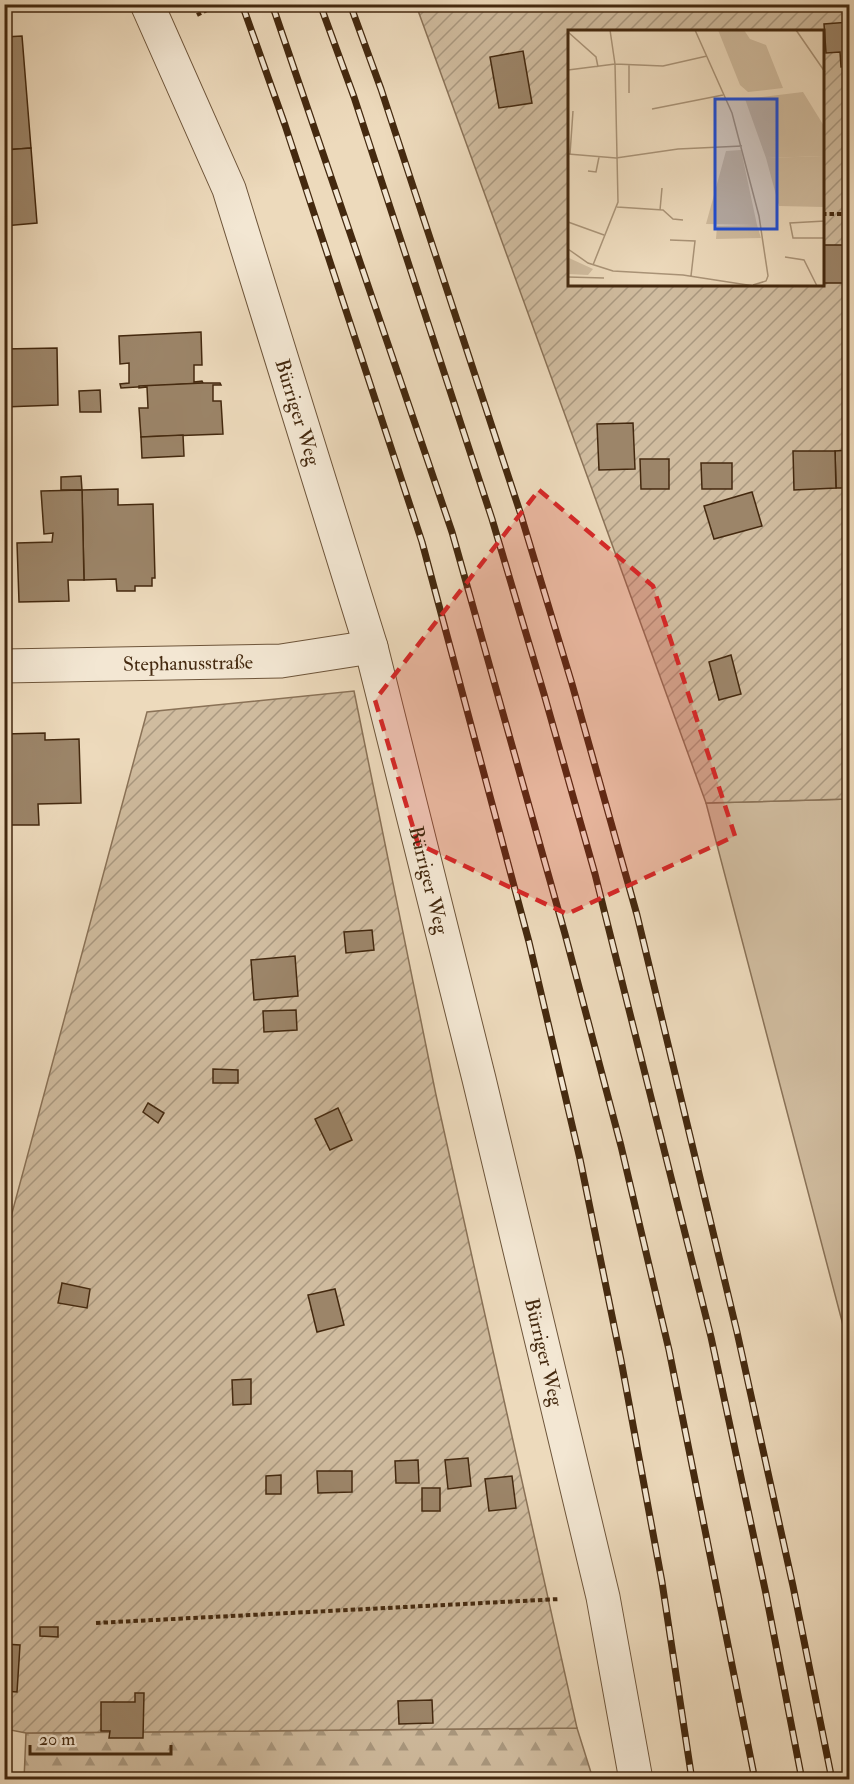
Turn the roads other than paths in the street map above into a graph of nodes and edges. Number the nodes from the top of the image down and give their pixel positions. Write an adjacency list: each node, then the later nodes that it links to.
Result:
1 (147, 4): 2 (street, Bürriger Weg)
2 (371, 647): 3 (street, Stephanusstraße); 4 (street, Bürriger Weg)
3 (4, 666)
4 (636, 1779)

